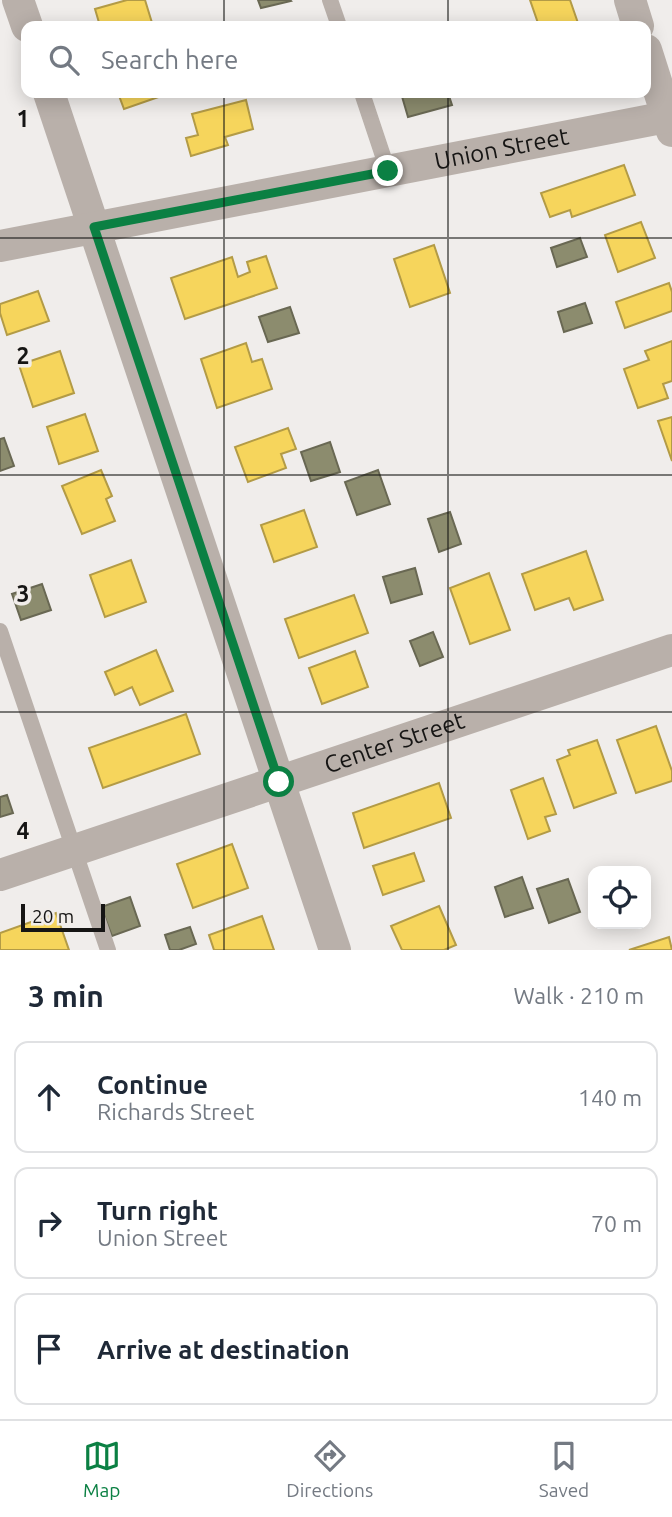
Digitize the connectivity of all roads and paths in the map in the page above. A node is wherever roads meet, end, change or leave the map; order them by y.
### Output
1 (18, 0) edge
2 (330, 0) edge
3 (630, 0) edge
4 (25, 21) edge
5 (337, 21) edge
6 (636, 21) edge
7 (651, 65) edge
8 (51, 98) edge
9 (364, 98) edge
10 (670, 121) edge
11 (388, 171) junction
12 (94, 227) junction
13 (0, 246) edge
14 (0, 631) edge
15 (672, 650) edge
16 (279, 782) junction
17 (73, 850) junction
18 (0, 875) edge
19 (108, 950) edge
20 (335, 950) edge

1 - 4 street
2 - 5 lane
3 - 6 street
7 - 10 street
8 - 12 street
9 - 11 lane
10 - 11 street, Union Street
11 - 12 street, Union Street
12 - 13 street, Union Street
12 - 16 street
14 - 17 lane
15 - 16 street, Center Street
16 - 17 street, Center Street
16 - 20 street
17 - 18 street, Center Street
17 - 19 lane

